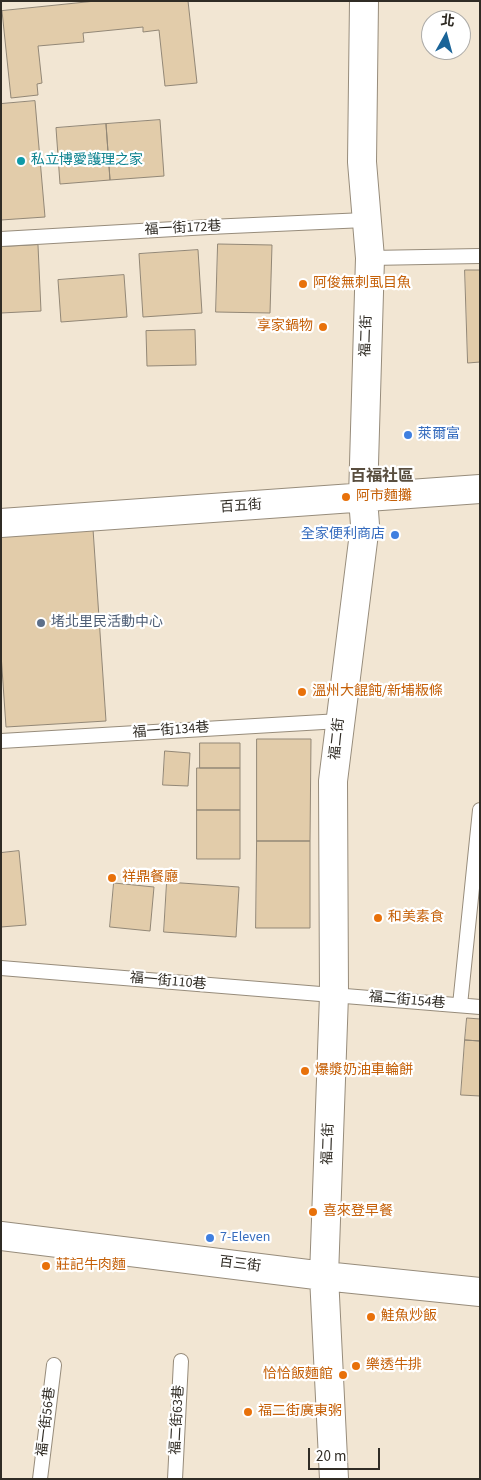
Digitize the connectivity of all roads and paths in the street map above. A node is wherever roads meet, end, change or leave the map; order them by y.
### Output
1 (364, 1) edge
2 (365, 220) junction
3 (1, 239) edge
4 (480, 256) edge
5 (370, 258) junction
6 (480, 489) edge
7 (363, 498) junction
8 (1, 523) edge
9 (340, 720) junction
10 (1, 742) edge
11 (480, 810) edge
12 (1, 968) edge
13 (334, 995) junction
14 (460, 1005) junction
15 (480, 1006) edge
16 (1, 1236) edge
17 (324, 1276) junction
18 (480, 1292) edge
19 (180, 1361) dead end
20 (54, 1365) dead end
21 (40, 1479) edge
22 (174, 1479) edge
23 (334, 1479) edge

1 - 2 street, 福二街
2 - 3 lane, 福一街172巷
2 - 5 street, 福二街
4 - 5 lane
5 - 7 street, 福二街
6 - 7 street, 百五街
7 - 8 street, 百五街
7 - 9 street, 福二街
9 - 10 lane, 福一街134巷
9 - 13 street, 福二街
11 - 14 lane
12 - 13 lane, 福一街110巷
13 - 14 lane, 福二街154巷
13 - 17 street, 福二街
14 - 15 lane, 福二街154巷
16 - 17 street, 百三街
17 - 18 street, 百三街
17 - 23 street, 福二街
19 - 22 lane, 福二街63巷
20 - 21 lane, 福一街56巷

